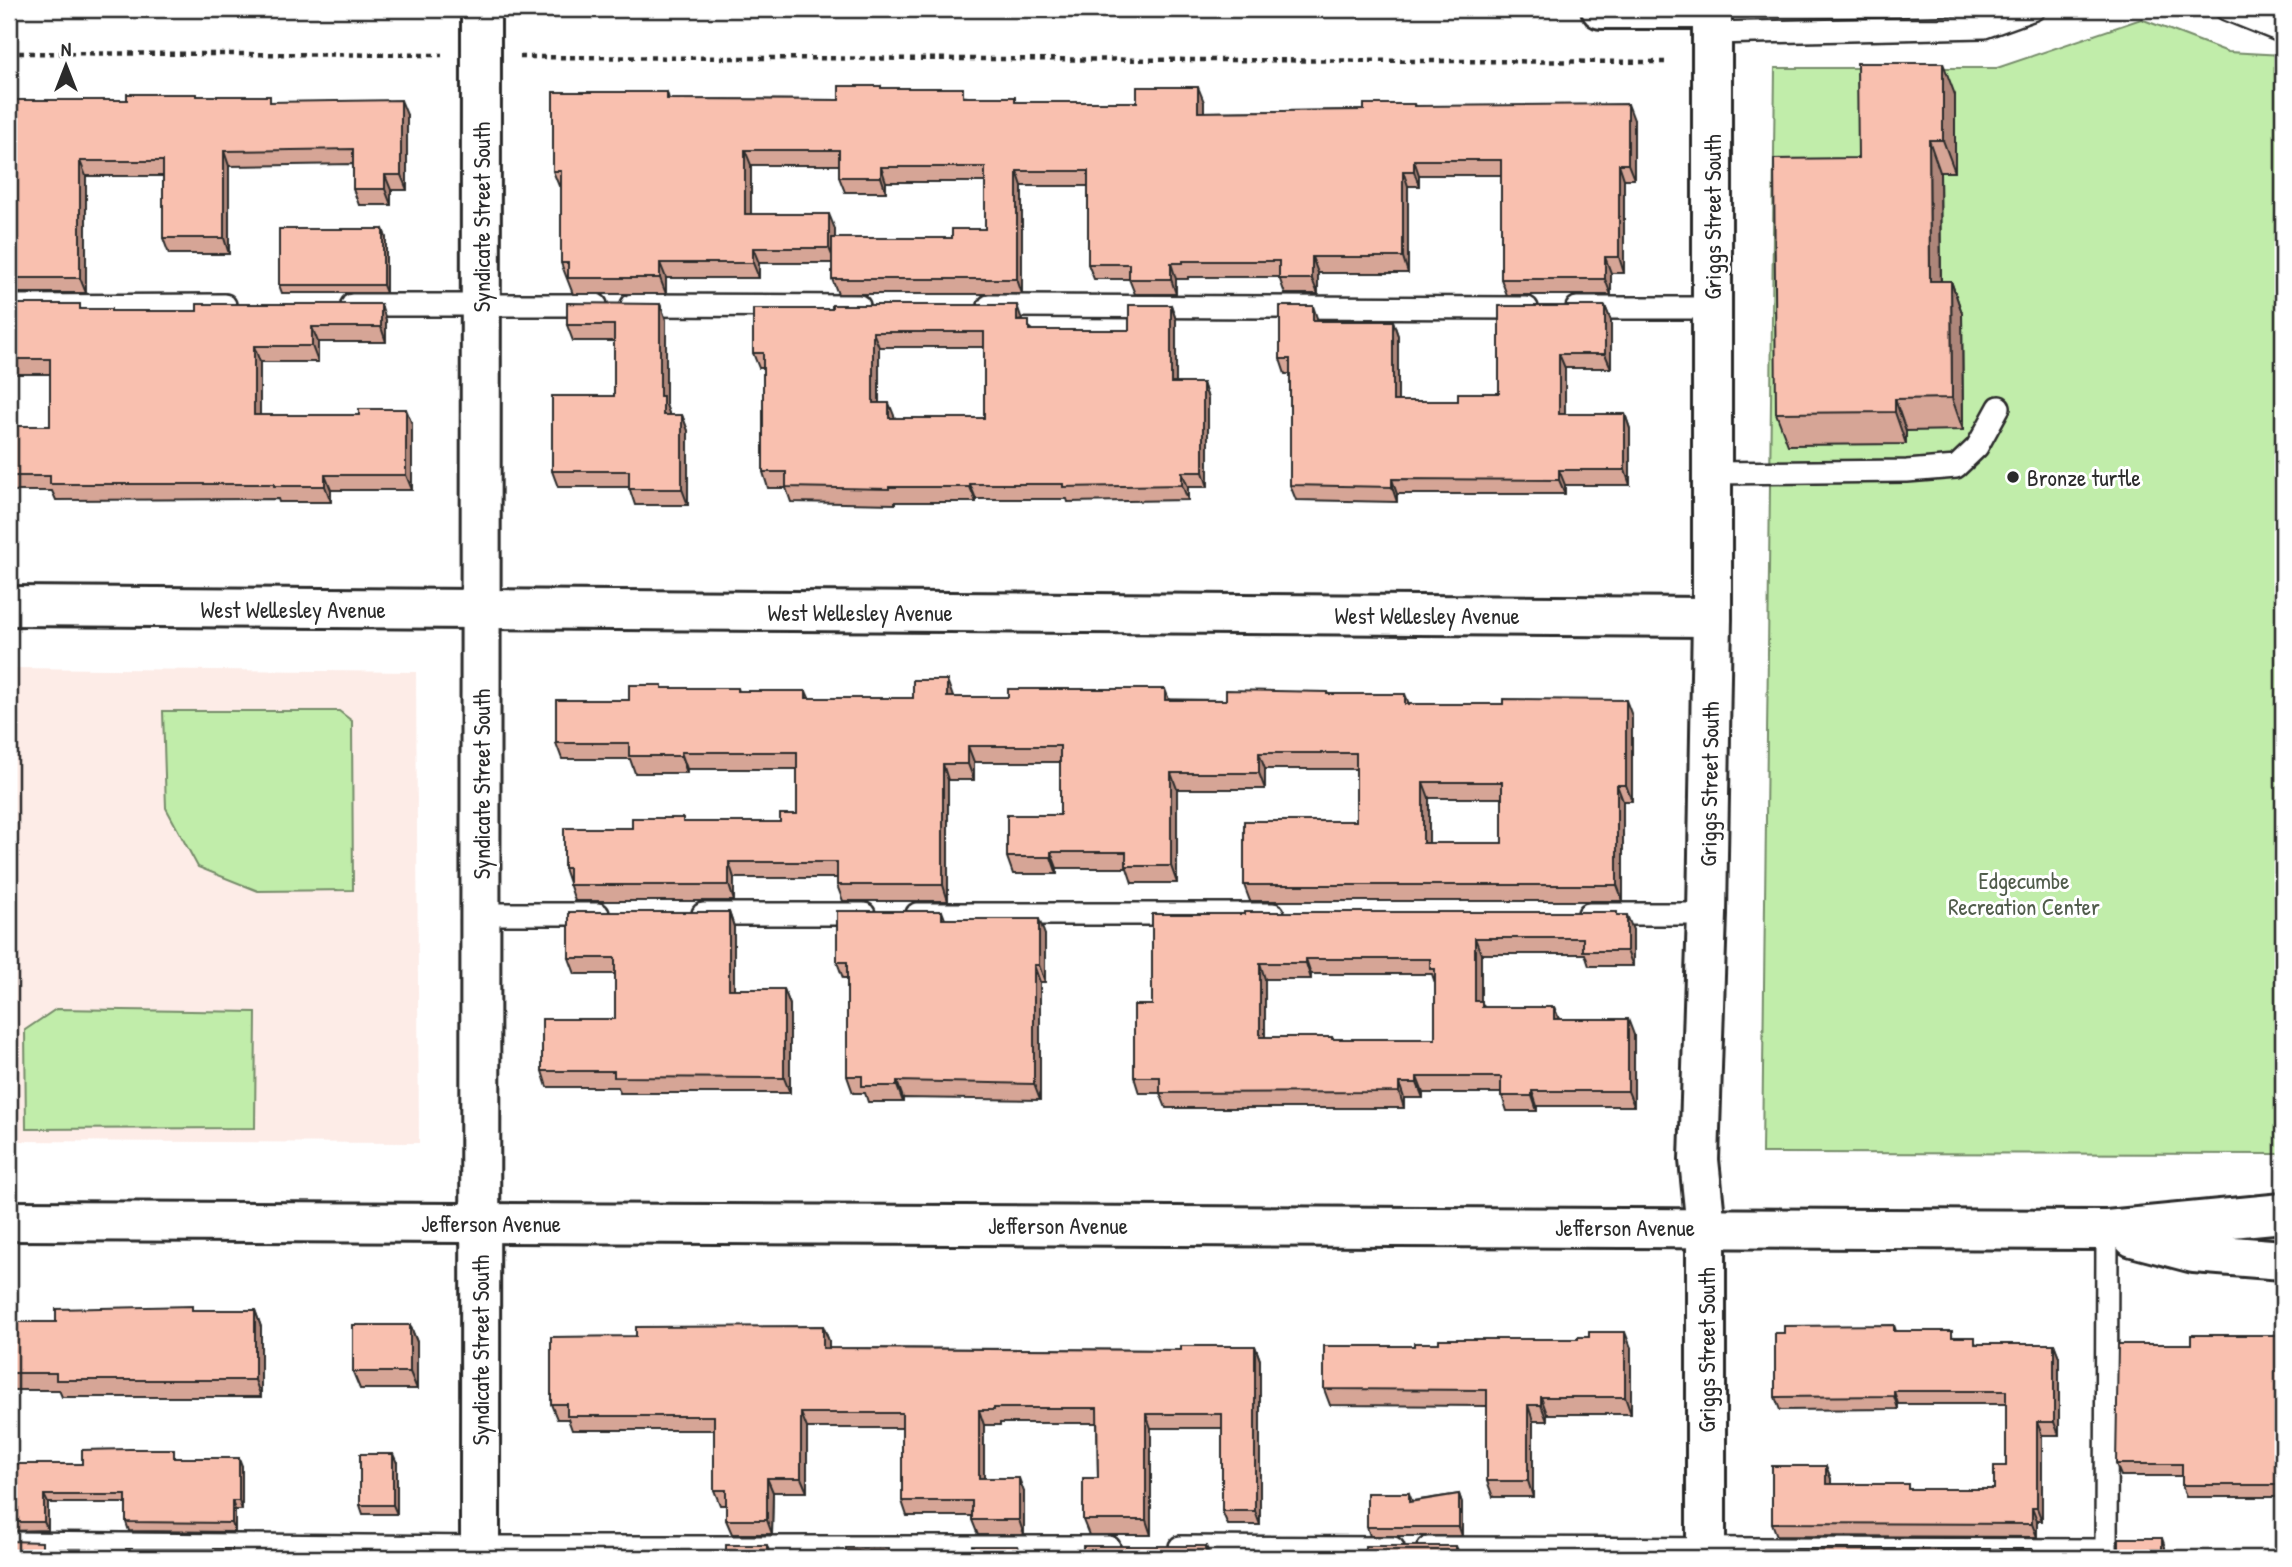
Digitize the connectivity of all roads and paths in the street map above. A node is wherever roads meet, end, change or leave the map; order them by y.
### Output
1 (481, 9) edge
2 (1601, 9) edge
3 (2034, 9) edge
4 (2227, 9) edge
5 (1713, 17) edge
6 (2283, 32) edge
7 (9, 53) edge
8 (446, 55) dead end
9 (519, 57) dead end
10 (1668, 62) dead end
11 (240, 305) edge
12 (335, 305) edge
13 (481, 305) junction
14 (9, 306) edge
15 (878, 306) edge
16 (975, 306) edge
17 (1712, 308) junction
18 (1999, 407) dead end
19 (1712, 473) junction
20 (9, 606) edge
21 (481, 610) junction
22 (1712, 617) junction
23 (481, 914) junction
24 (614, 914) edge
25 (683, 914) edge
26 (1294, 914) edge
27 (1572, 914) edge
28 (1707, 914) junction
29 (2283, 1213) edge
30 (9, 1221) edge
31 (480, 1223) junction
32 (1706, 1228) junction
33 (2107, 1230) junction
34 (2283, 1260) edge
35 (9, 1543) edge
36 (1129, 1547) edge
37 (1157, 1547) edge
38 (480, 1553) edge
39 (1706, 1553) edge
40 (2106, 1554) edge

1 - 13 street, Syndicate Street South
2 - 5 street
3 - 5 lane
4 - 6 lane
5 - 17 street, Griggs Street South
7 - 8 path
9 - 10 path
11 - 14 lane
12 - 13 lane
13 - 15 lane
13 - 21 street, Syndicate Street South
16 - 17 lane
17 - 19 street, Griggs Street South
18 - 19 lane
19 - 22 street, Griggs Street South
20 - 21 street, West Wellesley Avenue
21 - 22 street, West Wellesley Avenue
21 - 23 street, Syndicate Street South
22 - 28 street, Griggs Street South
23 - 24 lane
23 - 31 street, Syndicate Street South
25 - 26 lane
27 - 28 lane
28 - 32 street, Griggs Street South
29 - 33 street, Jefferson Avenue
30 - 31 street, Jefferson Avenue
31 - 32 street, Jefferson Avenue
31 - 38 street, Syndicate Street South
32 - 33 street, Jefferson Avenue
32 - 39 street, Griggs Street South
33 - 34 street, Jefferson Avenue
33 - 40 lane
35 - 38 lane
36 - 38 lane
37 - 39 lane
39 - 40 lane

